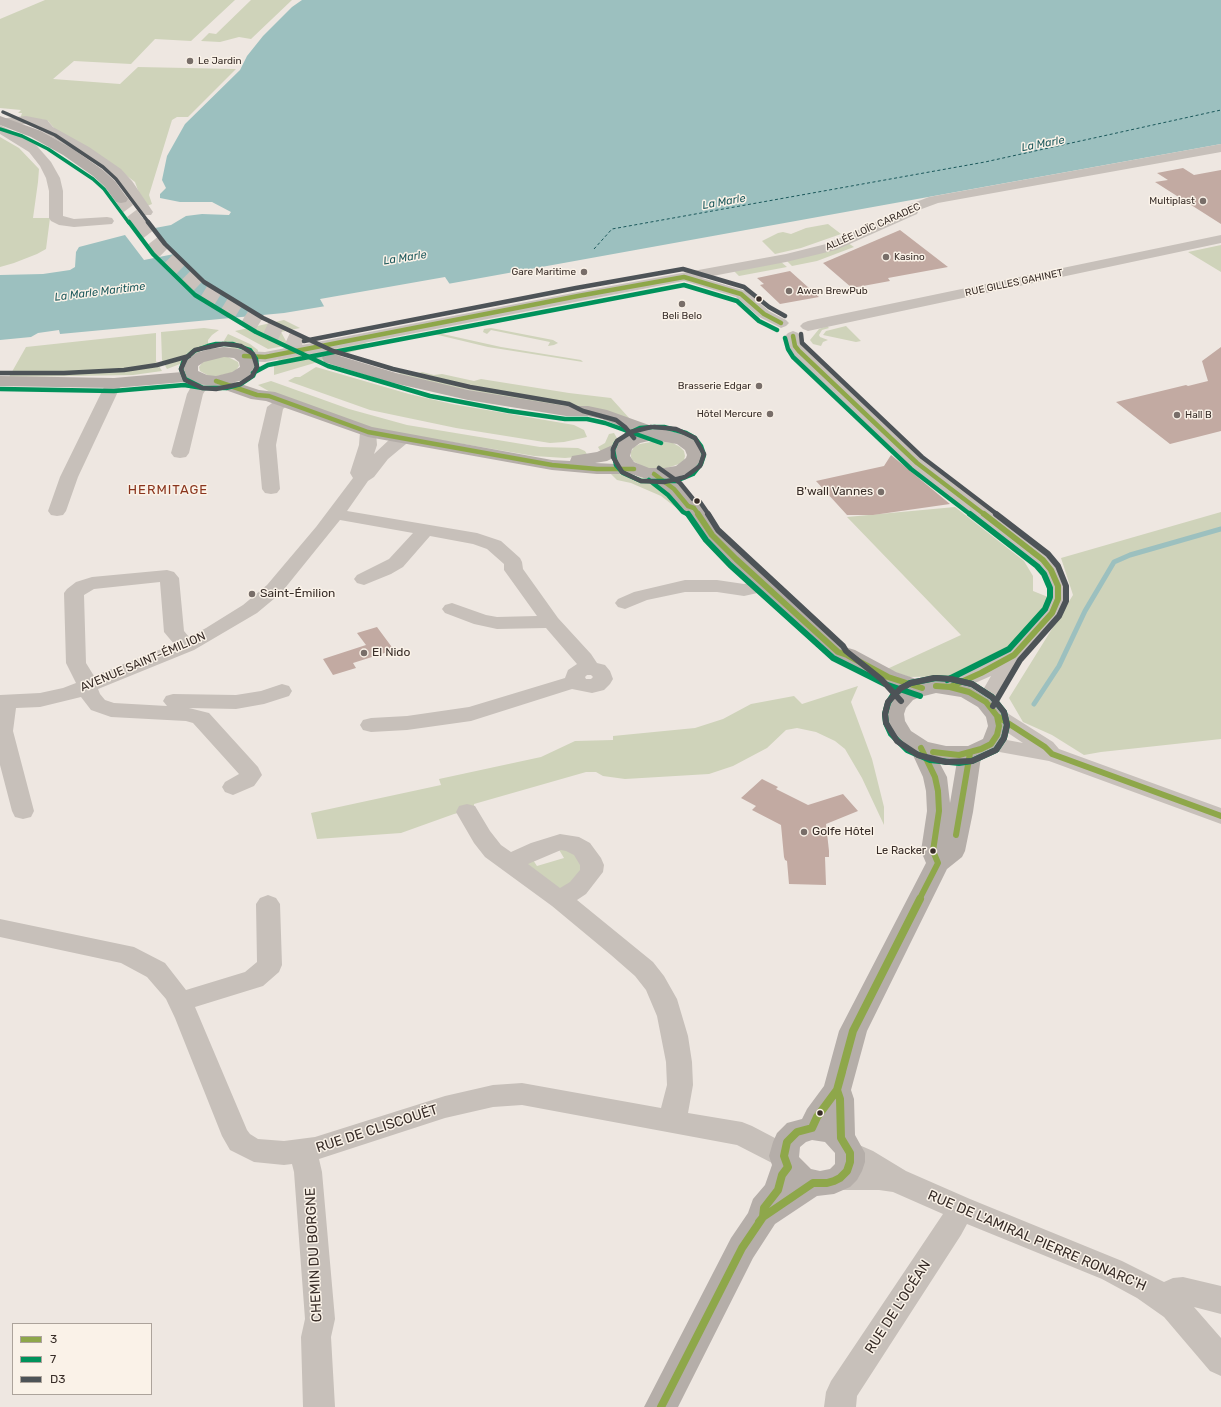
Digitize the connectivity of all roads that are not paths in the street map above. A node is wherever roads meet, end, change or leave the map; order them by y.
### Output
1 (2, 124) edge
2 (1221, 148) edge
3 (121, 199) tunnel mouth
4 (146, 212) tunnel mouth
5 (107, 221) dead end
6 (1221, 239) edge
7 (684, 277) junction
8 (781, 323) junction
9 (808, 326) junction
10 (793, 336) junction
11 (330, 358) tunnel mouth
12 (191, 364) junction
13 (245, 365) junction
14 (64, 381) junction
15 (211, 381) junction
16 (0, 382) edge
17 (114, 383) junction
18 (276, 399) junction
19 (566, 411) junction
20 (368, 432) junction
21 (663, 435) junction
22 (402, 439) junction
23 (625, 445) junction
24 (180, 453) dead end
25 (528, 460) junction
26 (689, 467) junction
27 (634, 469) junction
28 (654, 474) junction
29 (362, 477) junction
30 (271, 489) dead end
31 (694, 508) junction
32 (57, 511) dead end
33 (335, 514) junction
34 (425, 530) junction
35 (364, 579) dead end
36 (764, 586) junction
37 (625, 603) dead end
38 (452, 609) dead end
39 (551, 622) junction
40 (187, 646) junction
41 (838, 652) junction
42 (1014, 655) junction
43 (950, 687) junction
44 (922, 688) junction
45 (282, 691) dead end
46 (89, 692) junction
47 (3, 701) edge
48 (895, 706) junction
49 (991, 709) junction
50 (371, 725) dead end
51 (922, 748) junction
52 (980, 748) junction
53 (1052, 754) junction
54 (233, 787) dead end
55 (23, 811) dead end
56 (466, 812) dead end
57 (1221, 816) edge
58 (938, 863) junction
59 (510, 864) junction
60 (560, 900) junction
61 (268, 904) dead end
62 (0, 928) edge
63 (180, 1002) junction
64 (837, 1090) junction
65 (672, 1122) junction
66 (794, 1147) junction
67 (303, 1151) junction
68 (836, 1163) junction
69 (960, 1208) junction
70 (763, 1217) junction
71 (1164, 1298) junction
72 (1221, 1300) edge
73 (1221, 1361) edge
74 (319, 1407) edge
75 (661, 1407) edge
76 (840, 1407) edge

1 - 3 main road
1 - 4 street
1 - 5 street
2 - 7 street, ALLÉE LOÏC CARADEC
6 - 9 street, RUE GILLES GAHINET
7 - 8 street
7 - 13 street, ALLÉE LOÏC CARADEC
8 - 9 street
8 - 10 street
9 - 10 street
10 - 42 street
11 - 19 main road
12 - 13 main road
12 - 14 main road
12 - 15 main road
13 - 15 main road
13 - 18 main road
14 - 16 main road
14 - 17 main road
15 - 17 main road
15 - 18 main road
15 - 24 street
17 - 32 street
18 - 20 main road
18 - 30 street
19 - 21 main road
19 - 23 main road
20 - 22 main road
20 - 29 street
21 - 23 main road
21 - 26 main road
22 - 25 main road
22 - 29 street, AVENUE SAINT-ÉMILION
23 - 25 main road
23 - 27 main road
25 - 27 main road
26 - 28 main road
26 - 31 main road
27 - 28 main road
28 - 31 main road
29 - 33 street, AVENUE SAINT-ÉMILION
31 - 36 main road
33 - 34 street
33 - 40 street, AVENUE SAINT-ÉMILION
34 - 35 street
34 - 39 street
36 - 37 street
36 - 41 main road
38 - 39 street
39 - 50 street
40 - 46 street, AVENUE SAINT-ÉMILION
40 - 46 street
41 - 44 main road
41 - 48 main road
42 - 43 street
42 - 49 street
43 - 44 main road
43 - 49 main road
44 - 48 main road
45 - 46 street
46 - 47 street, AVENUE SAINT-ÉMILION
46 - 54 street
47 - 55 street
48 - 51 main road
49 - 52 main road
49 - 53 street
51 - 52 main road
51 - 58 main road
52 - 53 street
52 - 58 main road
53 - 57 street
56 - 59 street
58 - 64 main road
59 - 60 street
59 - 60 street
60 - 65 street
61 - 63 street
62 - 63 street, RUE DE CLISCOUËT
63 - 67 street, RUE DE CLISCOUËT
64 - 66 main road
64 - 68 main road
65 - 66 street, RUE DE CLISCOUËT
65 - 67 street, RUE DE CLISCOUËT
66 - 68 main road
66 - 68 main road
66 - 70 main road
67 - 74 street, CHEMIN DU BORGNE
68 - 69 street, RUE DE L'AMIRAL PIERRE RONARC'H
68 - 70 main road
69 - 71 street, RUE DE L'AMIRAL PIERRE RONARC'H
69 - 76 street, RUE DE L'OCÉAN
70 - 75 main road
71 - 72 street
71 - 73 street, RUE DE L'AMIRAL PIERRE RONARC'H

